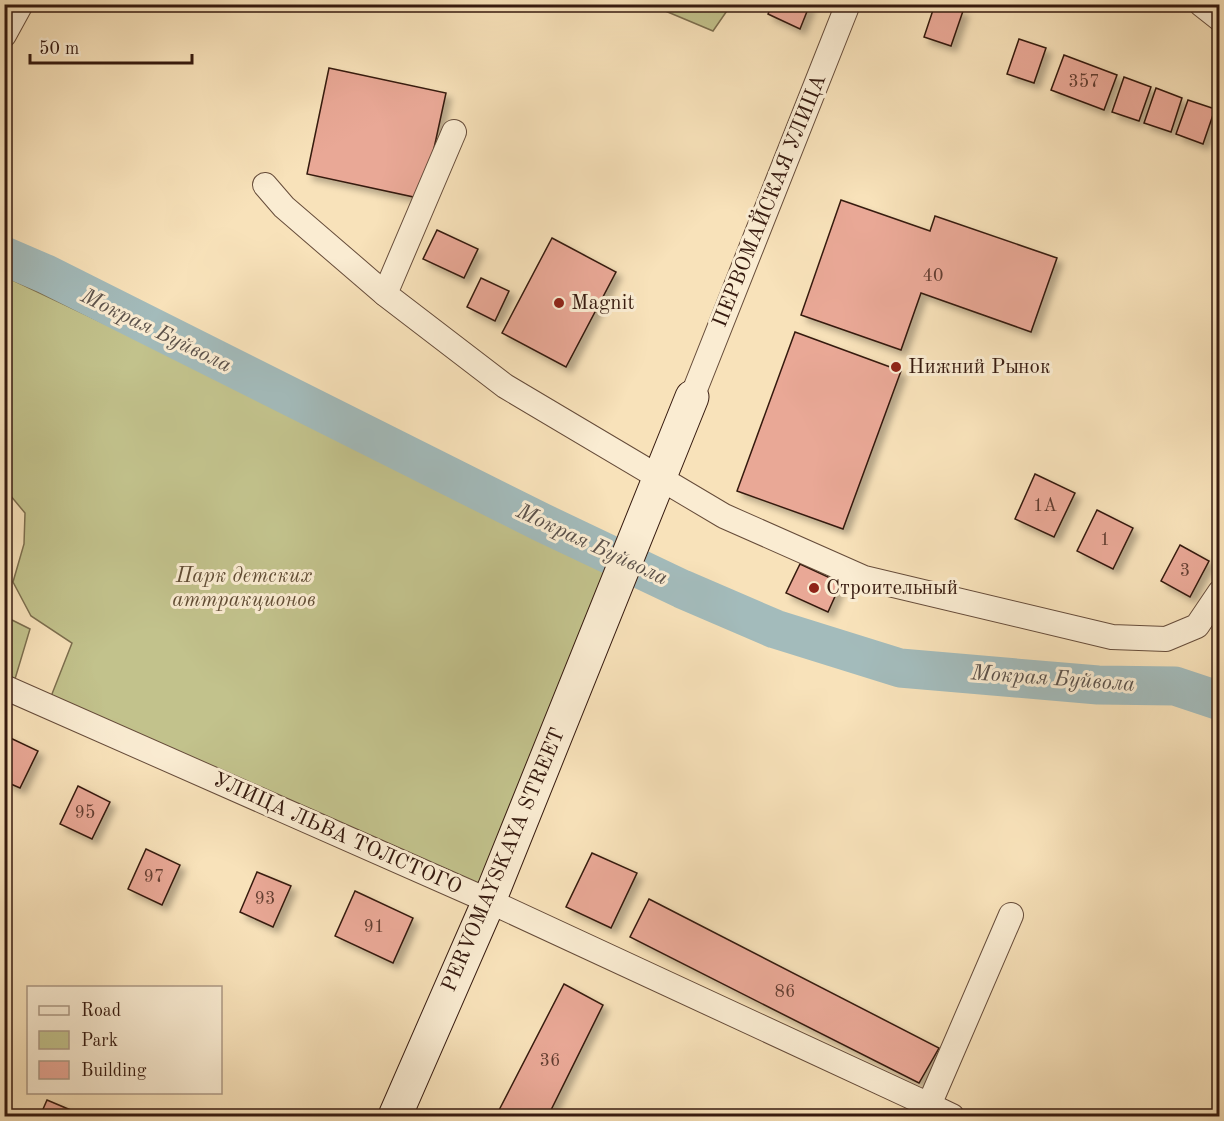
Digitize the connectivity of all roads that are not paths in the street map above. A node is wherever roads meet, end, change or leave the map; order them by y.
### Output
1 (21, 4) edge
2 (848, 4) edge
3 (1201, 4) edge
4 (1220, 19) edge
5 (4, 35) edge
6 (454, 132) dead end
7 (266, 185) dead end
8 (385, 294) junction
9 (692, 397) joint
10 (660, 477) junction
11 (1220, 592) edge
12 (4, 687) edge
13 (489, 901) junction
14 (1011, 915) dead end
15 (929, 1106) junction
16 (394, 1116) edge
17 (952, 1116) edge

1 - 5 street
2 - 9 street, ПЕРВОМАЙСКАЯ УЛИЦА
3 - 4 street
6 - 8 street
7 - 8 street
8 - 10 street
9 - 10 main road, PERVOMAYSKAYA STREET
10 - 11 street
10 - 13 main road, PERVOMAYSKAYA STREET
12 - 13 street, УЛИЦА ЛЬВА ТОЛСТОГО
13 - 15 street, УЛИЦА ЛЬВА ТОЛСТОГО
13 - 16 main road, PERVOMAYSKAYA STREET
14 - 15 street
15 - 17 street, УЛИЦА ЛЬВА ТОЛСТОГО

